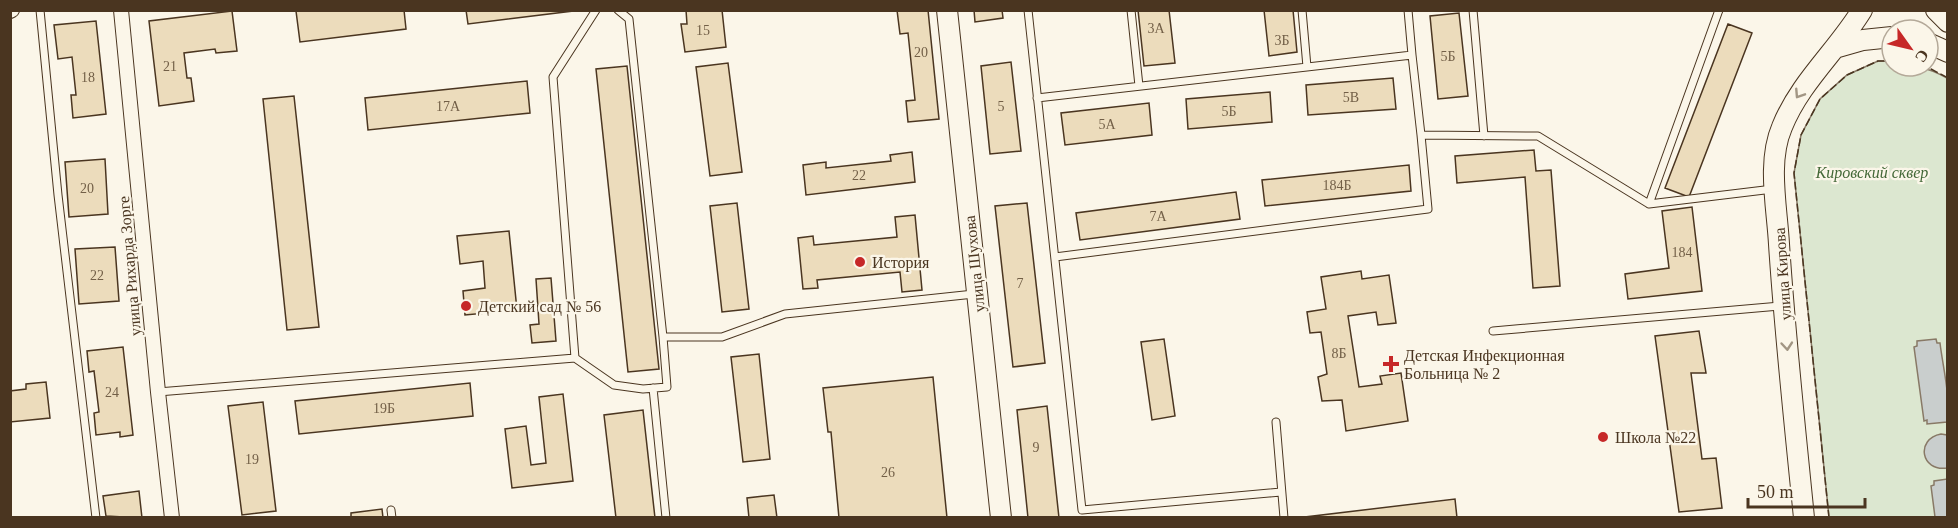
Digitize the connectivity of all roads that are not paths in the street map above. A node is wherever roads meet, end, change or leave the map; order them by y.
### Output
1 (40, 10) edge
2 (121, 10) edge
3 (596, 10) edge
4 (618, 10) edge
5 (946, 10) edge
6 (1028, 10) edge
7 (1131, 10) edge
8 (1302, 10) edge
9 (1408, 10) edge
10 (1473, 10) edge
11 (1719, 10) edge
12 (1862, 10) edge
13 (1936, 10) edge
14 (1947, 22) edge
15 (1880, 38) edge
16 (1835, 48) junction
17 (1412, 55) junction
18 (1307, 67) junction
19 (1140, 86) junction
20 (1037, 98) junction
21 (1421, 135) junction
22 (1484, 136) junction
23 (1776, 189) junction
24 (1649, 204) junction
25 (1055, 257) junction
26 (977, 293) junction
27 (1784, 306) junction
28 (1493, 332) dead end
29 (663, 337) junction
30 (575, 358) junction
31 (653, 388) junction
32 (158, 392) junction
33 (1276, 422) dead end
34 (1281, 492) junction
35 (96, 518) edge
36 (172, 518) edge
37 (666, 518) edge
38 (1001, 518) edge
39 (1284, 518) edge
40 (1804, 518) edge

1 - 35 lane
2 - 32 street, улица Рихарда Зорге
3 - 30 lane
4 - 29 lane
5 - 26 main road, улица Шухова
6 - 20 lane
7 - 19 lane
8 - 18 lane
9 - 17 lane
10 - 22 lane
11 - 24 lane
12 - 16 main road, улица Кирова
13 - 14 main road
15 - 16 main road
16 -> 23 main road, улица Кирова
17 - 18 lane
17 - 21 lane
18 - 19 lane
19 - 20 lane
20 - 25 lane
21 - 22 lane
21 - 25 lane
22 - 24 lane
23 - 24 lane
23 - 27 main road, улица Кирова
25 - 34 lane
26 - 29 lane
26 - 38 main road, улица Шухова
27 - 28 lane
27 -> 40 main road, улица Кирова
29 - 31 lane
30 - 31 lane
30 - 32 lane
31 - 37 lane
32 - 36 street, улица Рихарда Зорге
33 - 34 lane
34 - 39 lane

